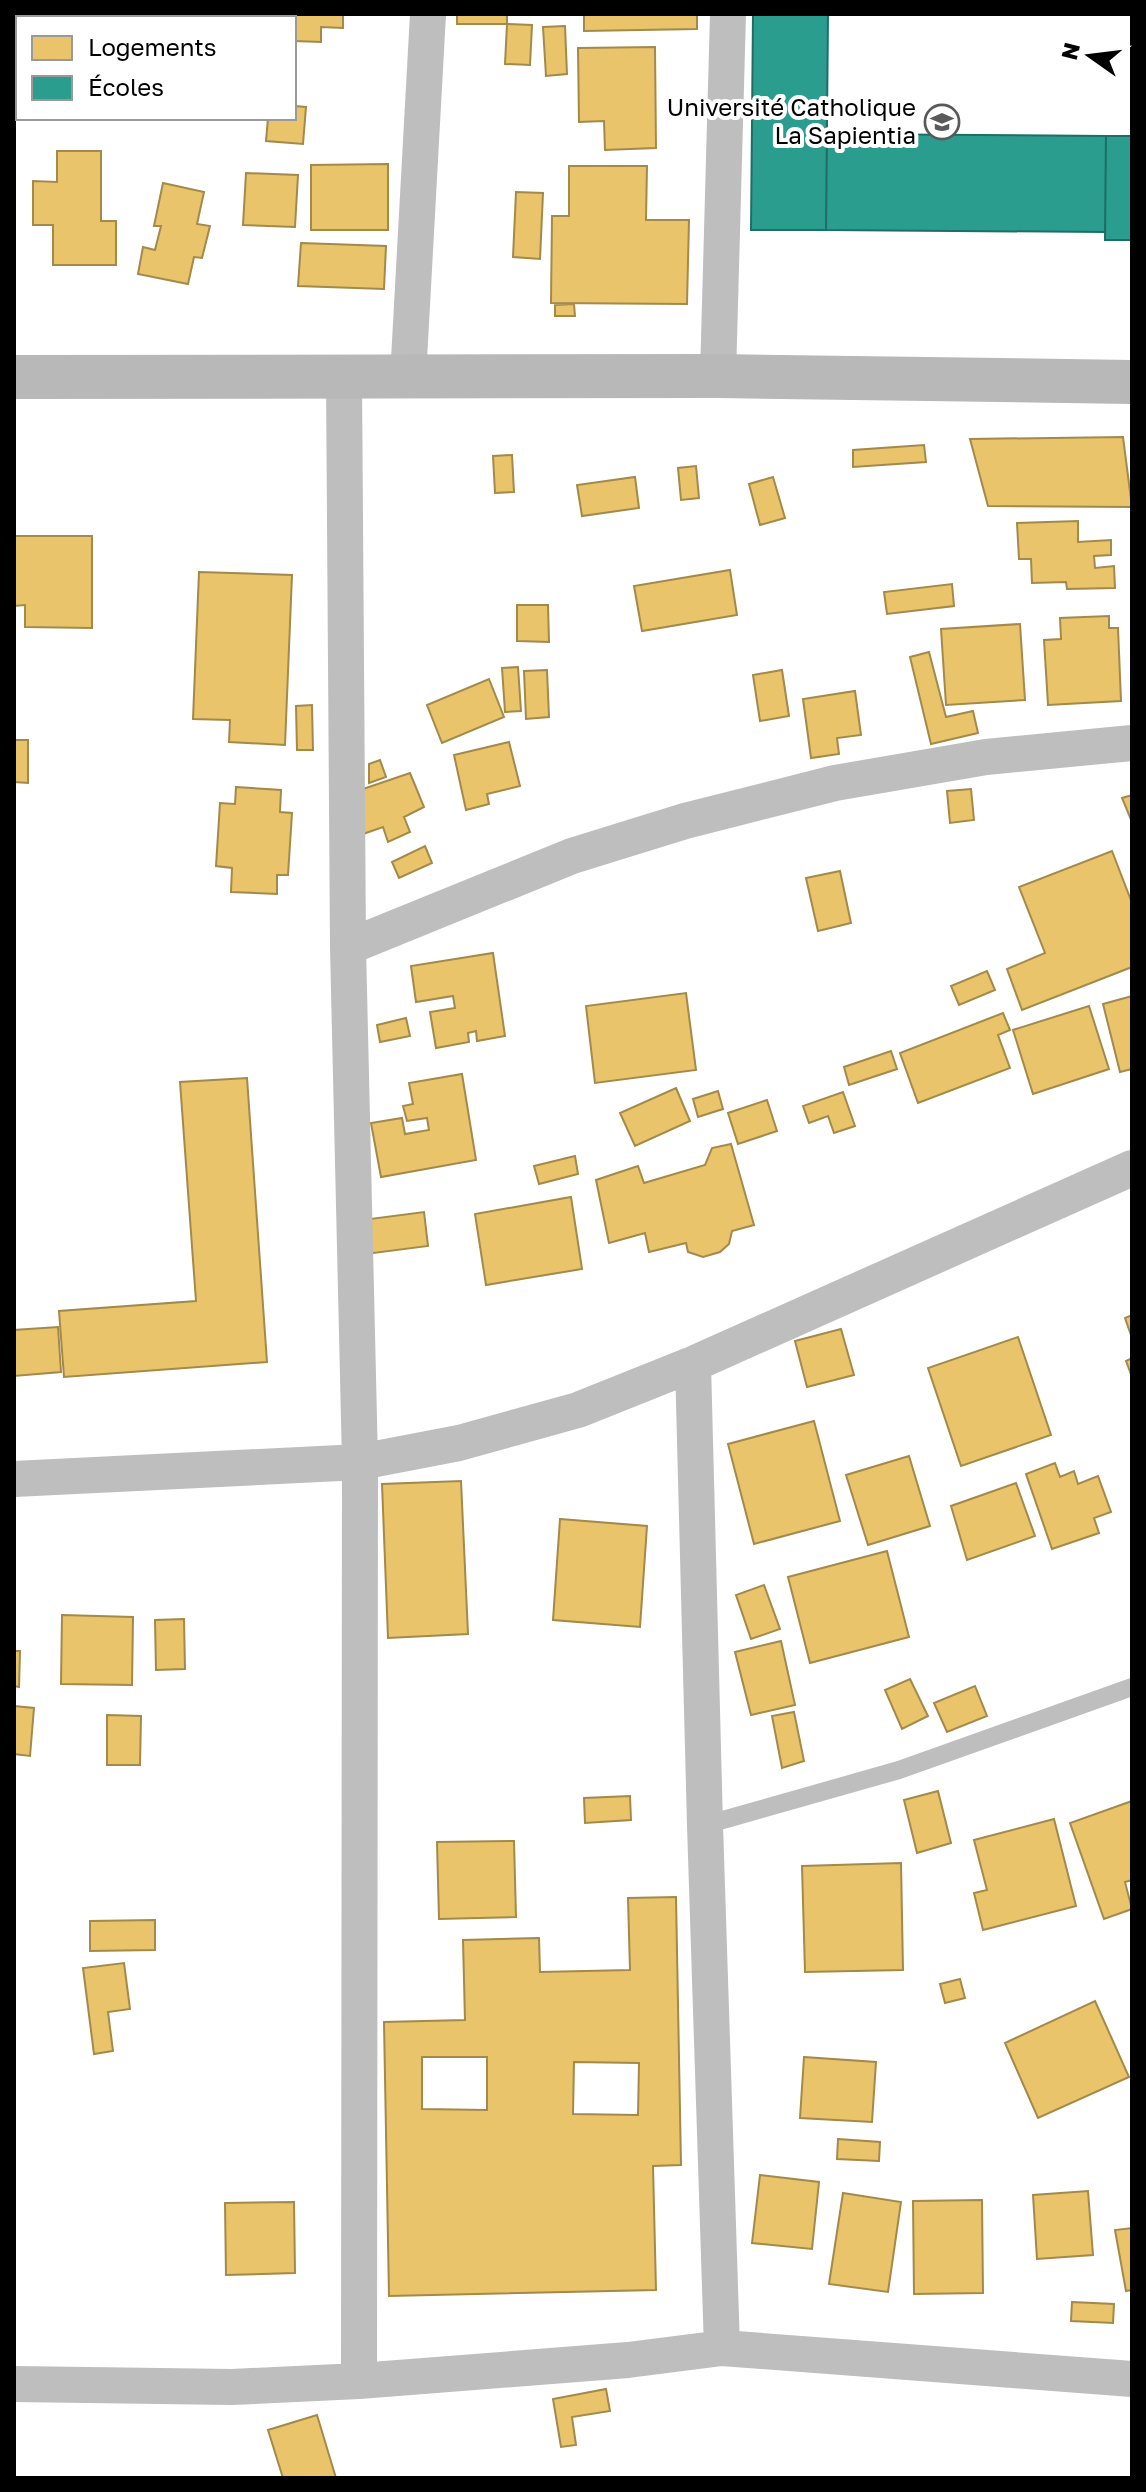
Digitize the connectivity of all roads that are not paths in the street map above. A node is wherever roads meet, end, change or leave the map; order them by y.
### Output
1 (428, 14) edge
2 (728, 14) edge
3 (718, 376) junction
4 (14, 377) edge
5 (344, 378) junction
6 (408, 378) junction
7 (1132, 382) edge
8 (1132, 743) edge
9 (348, 947) junction
10 (1132, 1168) edge
11 (693, 1364) junction
12 (360, 1462) junction
13 (14, 1479) edge
14 (1132, 1687) edge
15 (705, 1825) junction
16 (722, 2348) junction
17 (1132, 2379) edge
18 (359, 2381) junction
19 (14, 2384) edge

1 - 6 street
2 - 3 street
3 - 6 street
3 - 7 street
4 - 5 street
5 - 6 street
5 - 9 street
8 - 9 street
9 - 12 street
10 - 11 street
11 - 12 street
11 - 15 street
12 - 13 street
12 - 18 street
14 - 15 lane
15 - 16 street
16 - 17 street
16 - 18 street
18 - 19 street

